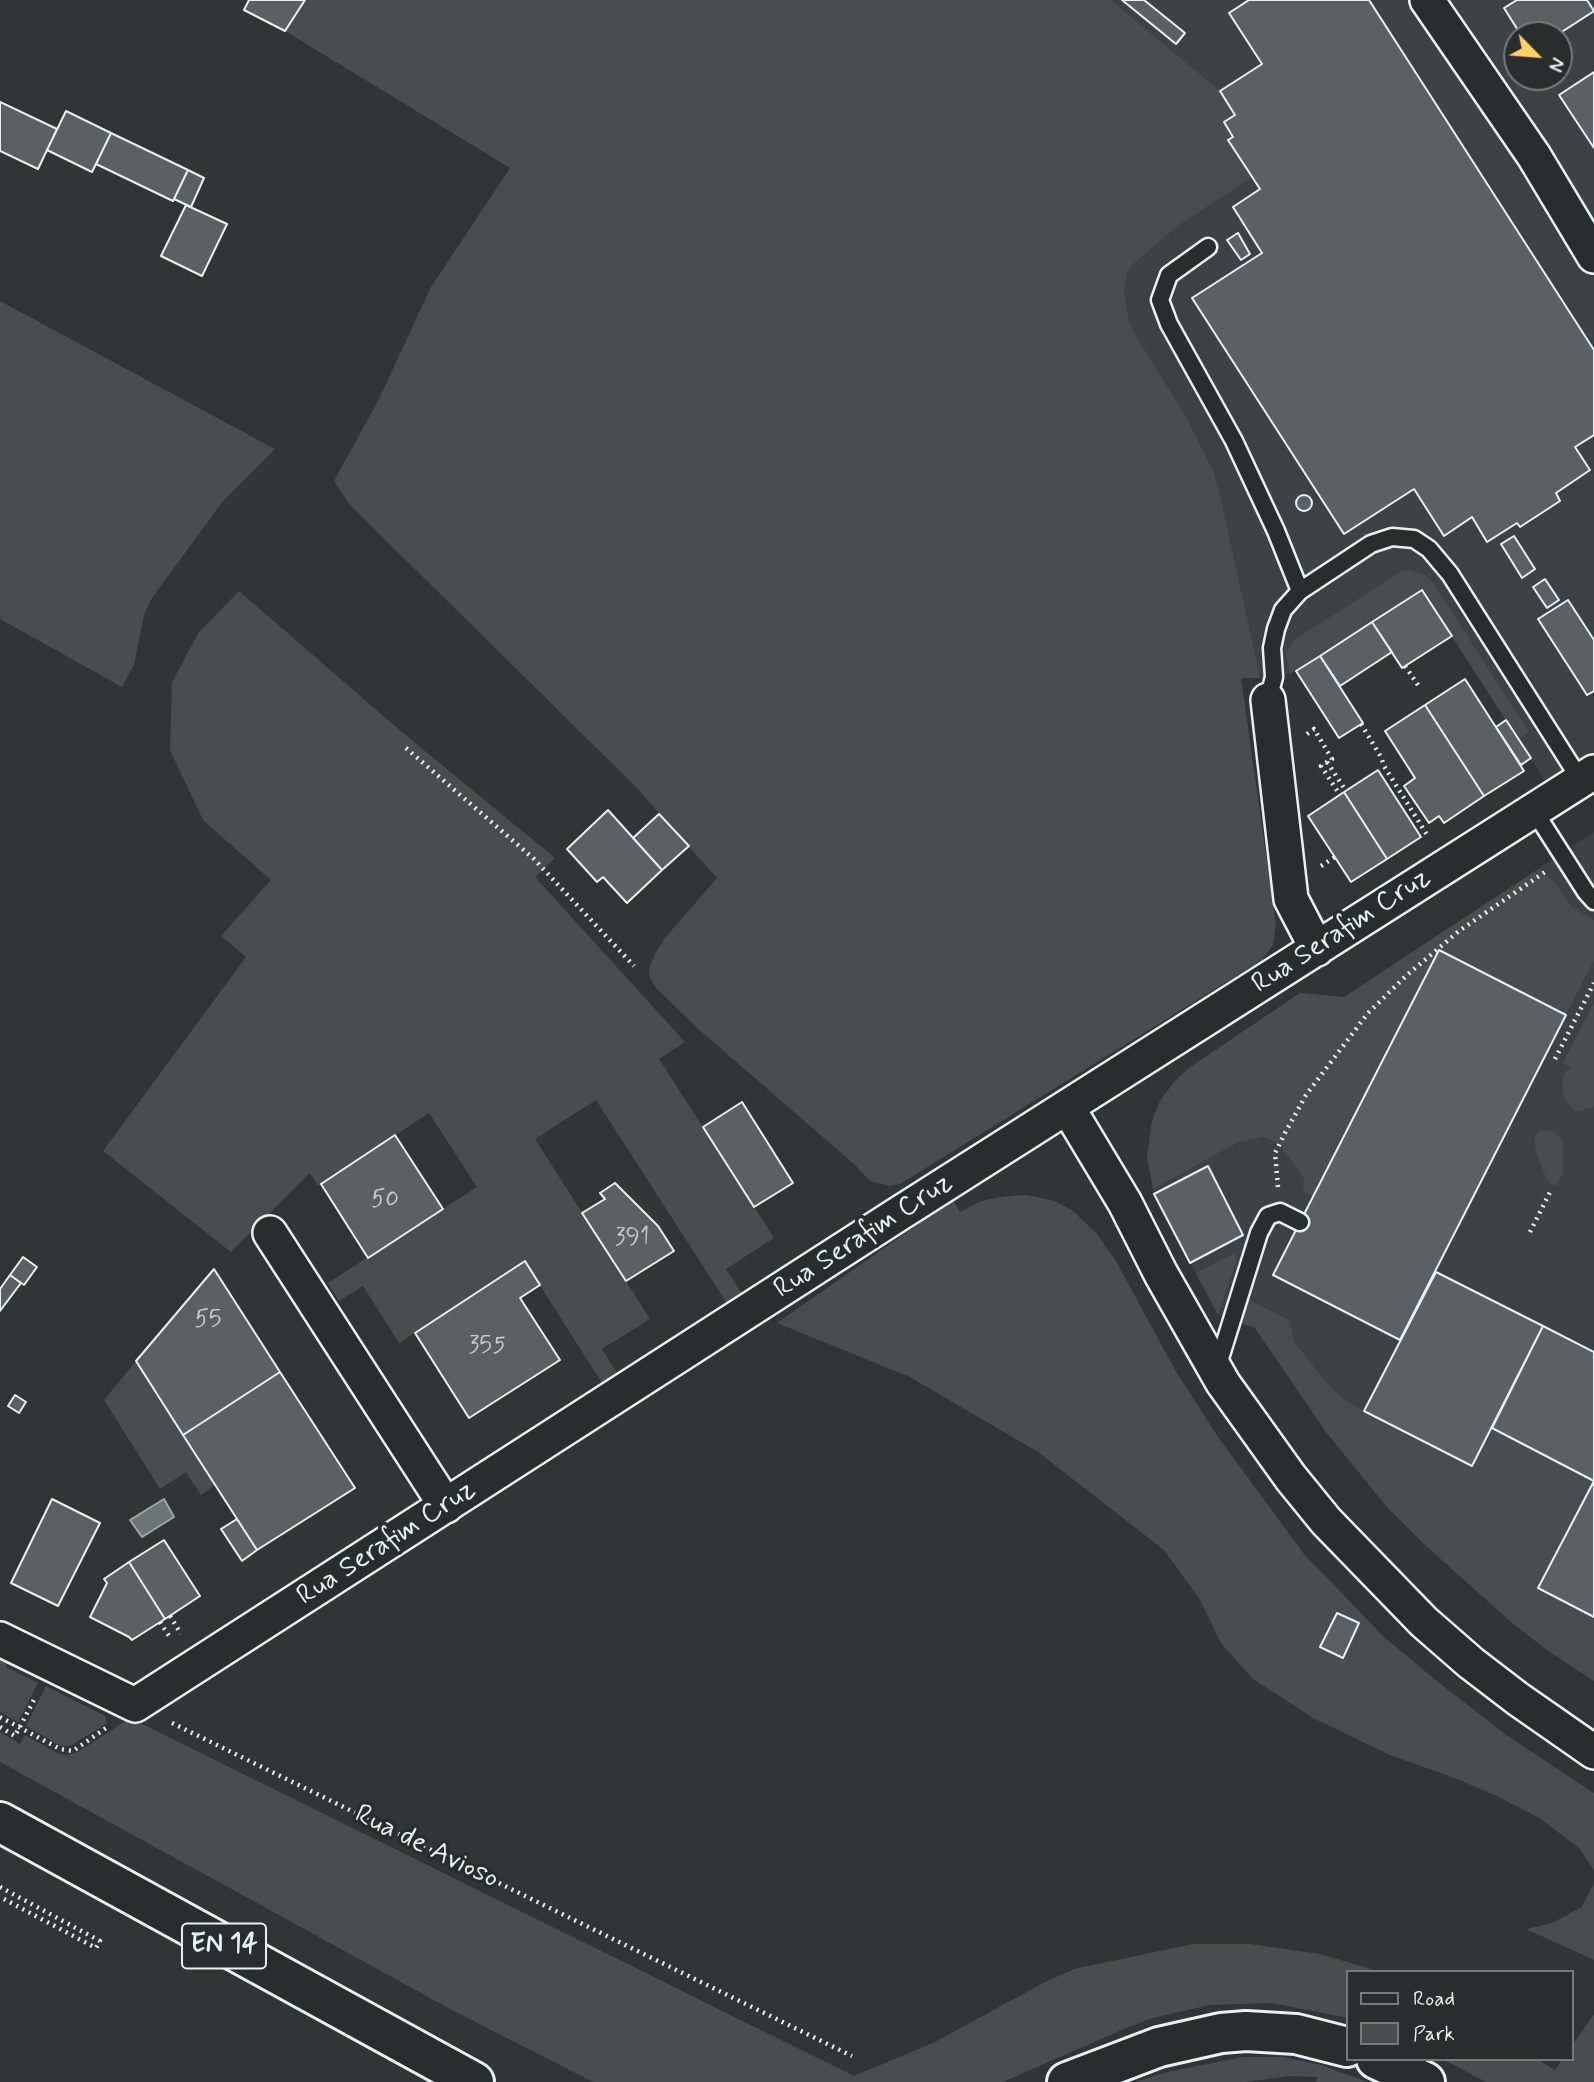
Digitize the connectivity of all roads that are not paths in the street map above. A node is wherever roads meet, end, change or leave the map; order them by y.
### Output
1 (1427, 0) edge
2 (1208, 247) dead end
3 (1594, 256) edge
4 (1300, 591) junction
5 (1268, 700) joint
6 (1587, 777) edge
7 (1533, 809) junction
8 (1594, 901) edge
9 (1317, 948) junction
10 (1068, 1108) junction
11 (1300, 1222) dead end
12 (270, 1233) dead end
13 (1216, 1371) junction
14 (446, 1506) junction
15 (0, 1639) edge
16 (1594, 1752) edge
17 (0, 1822) edge
18 (1346, 2047) edge
19 (1380, 2061) edge
20 (461, 2075) edge
21 (490, 2082) edge
22 (1067, 2082) edge
23 (1425, 2082) edge

1 - 3 street
2 - 4 lane
4 - 5 lane
4 - 6 lane
5 - 9 street
6 - 7 street, Rua Serafim Cruz
7 - 8 lane
7 - 9 street, Rua Serafim Cruz
9 - 10 street, Rua Serafim Cruz
10 - 13 street
10 - 14 street, Rua Serafim Cruz
11 - 13 lane
12 - 14 street
13 - 16 street
14 - 15 street, Rua Serafim Cruz
17 - 20 main road, EN 14
18 - 22 main road
19 - 23 main road
20 - 21 main road

